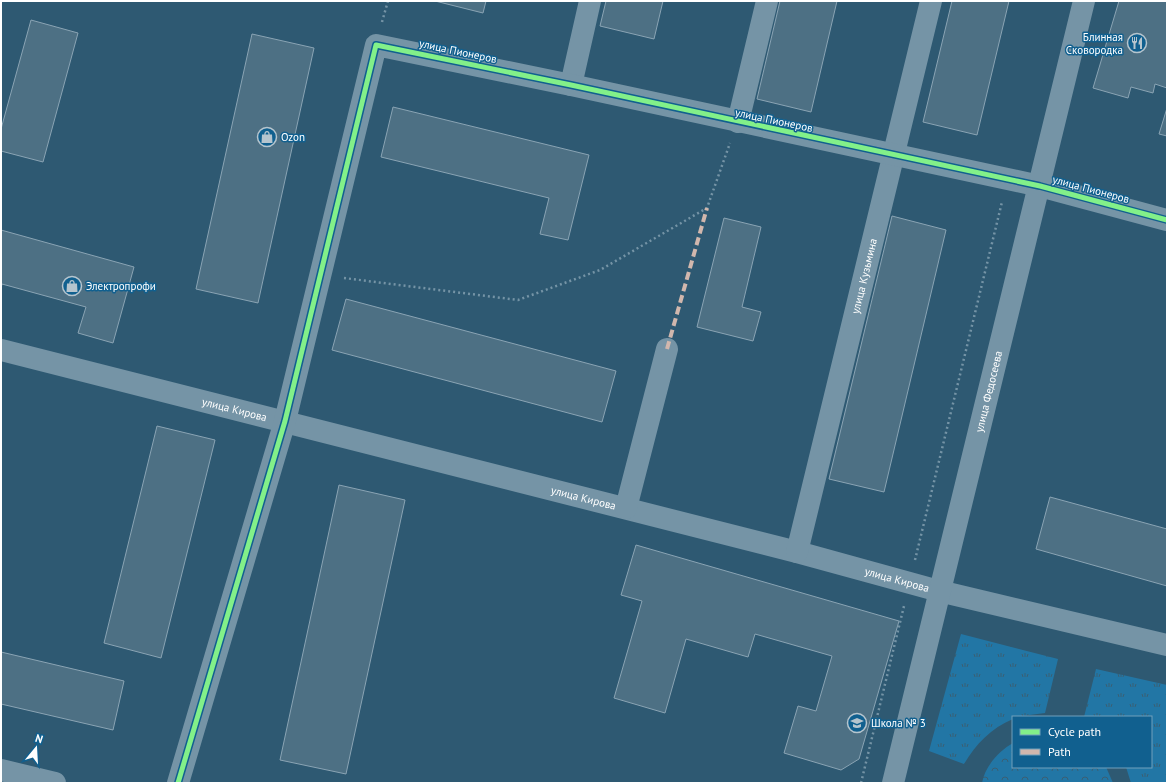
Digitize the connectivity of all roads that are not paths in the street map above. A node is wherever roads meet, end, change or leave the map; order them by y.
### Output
1 (590, 1) edge
2 (767, 1) edge
3 (931, 1) edge
4 (1084, 1) edge
5 (571, 85) junction
6 (738, 122) junction
7 (894, 156) junction
8 (1040, 186) junction
9 (1167, 220) edge
10 (667, 349) dead end
11 (1, 350) edge
12 (285, 421) junction
13 (626, 508) junction
14 (797, 552) junction
15 (939, 591) junction
16 (1167, 645) edge
17 (1, 770) edge
18 (55, 783) edge
19 (178, 783) edge
20 (893, 783) edge

1 - 5 street
2 - 6 street
3 - 7 street, улица Кузьмина
4 - 8 street, улица Федосеева
5 - 6 street, улица Пионеров
5 - 12 street, улица Пионеров
6 - 7 street, улица Пионеров
7 - 8 street, улица Пионеров
7 - 14 street, улица Кузьмина
8 - 9 street, улица Пионеров
8 - 15 street, улица Федосеева
10 - 13 street
11 - 12 street, улица Кирова
12 - 13 street, улица Кирова
12 - 19 street
13 - 14 street, улица Кирова
14 - 15 street, улица Кирова
15 - 16 street, улица Кирова
15 - 20 street, улица Федосеева
17 - 18 street

